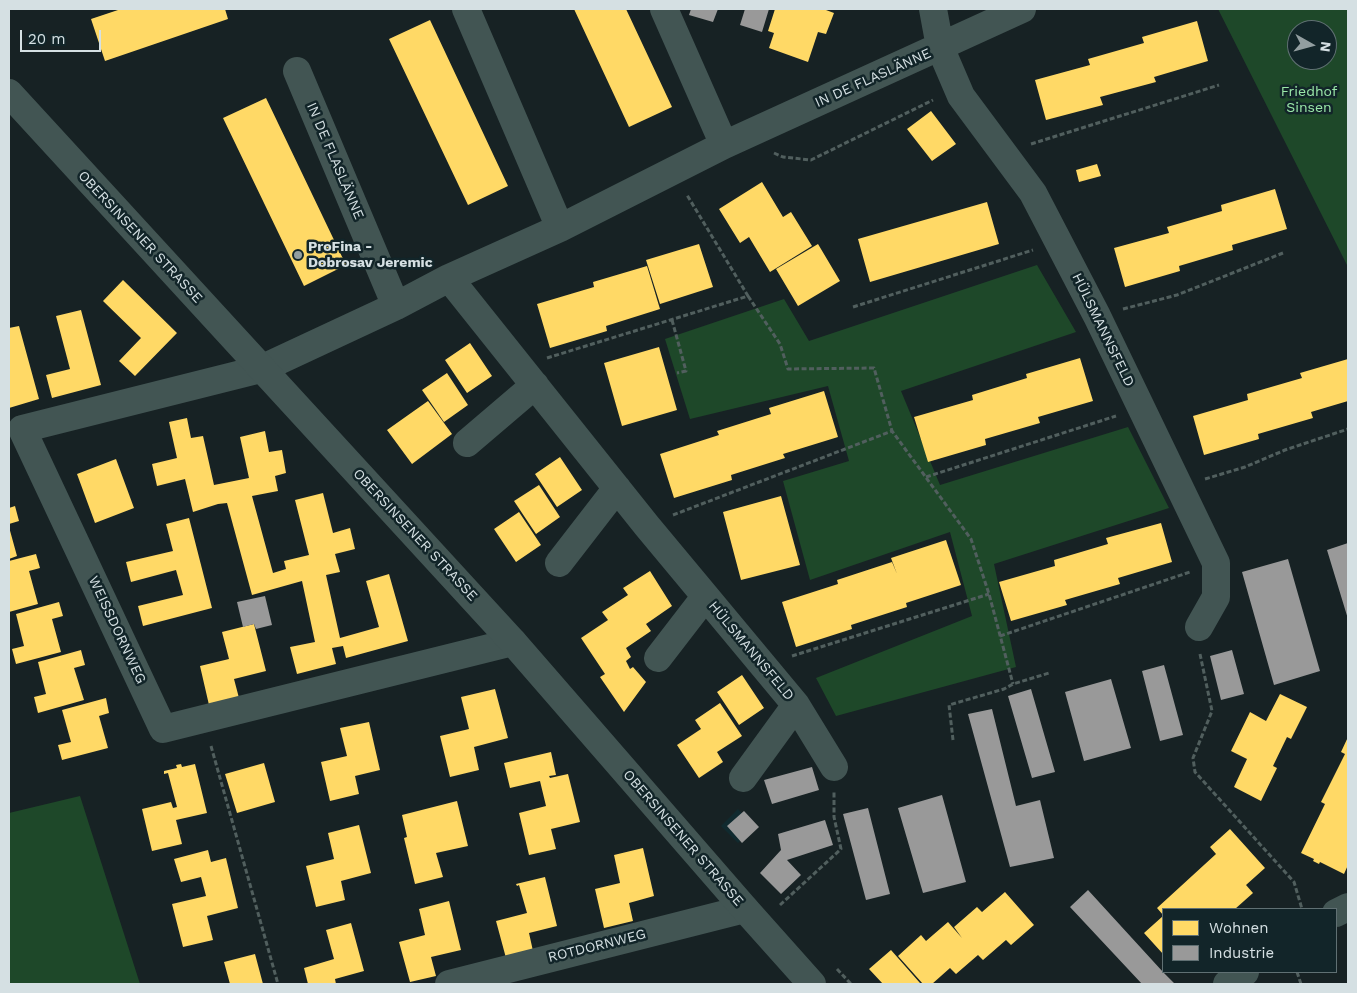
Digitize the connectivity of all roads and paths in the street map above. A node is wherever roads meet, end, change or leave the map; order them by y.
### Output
1 (466, 9) edge
2 (664, 9) edge
3 (933, 9) edge
4 (1022, 9) edge
5 (940, 48) junction
6 (298, 72) dead end
7 (1220, 85) dead end
8 (958, 88) junction
9 (9, 93) edge
10 (724, 145) junction
11 (767, 150) dead end
12 (1004, 153) junction
13 (673, 172) junction
14 (560, 228) junction
15 (1060, 245) junction
16 (1283, 253) dead end
17 (449, 278) junction
18 (748, 296) junction
19 (396, 306) junction
20 (853, 307) dead end
21 (1097, 316) junction
22 (672, 320) junction
23 (261, 369) junction
24 (677, 373) dead end
25 (528, 376) junction
26 (1141, 408) junction
27 (1348, 429) edge
28 (892, 431) junction
29 (467, 443) dead end
30 (926, 477) junction
31 (1179, 486) junction
32 (616, 488) junction
33 (647, 526) junction
34 (559, 562) dead end
35 (1216, 562) junction
36 (989, 594) junction
37 (705, 597) junction
38 (1199, 627) joint
39 (1000, 636) junction
40 (513, 642) junction
41 (658, 658) dead end
42 (762, 664) junction
43 (1049, 673) dead end
44 (1013, 684) junction
45 (796, 705) junction
46 (204, 718) junction
47 (953, 740) dead end
48 (834, 767) joint
49 (743, 778) dead end
50 (780, 905) dead end
51 (1302, 908) edge
52 (745, 909) junction
53 (1244, 973) edge
54 (278, 984) edge
55 (449, 984) edge
56 (812, 984) edge
57 (1227, 984) edge

1 - 14 street
2 - 10 street
3 - 5 street, HÜLSMANNSFELD
4 - 5 street, IN DE FLASLÄNNE
5 - 8 street, HÜLSMANNSFELD
5 - 10 street, IN DE FLASLÄNNE
6 - 19 street, IN DE FLASLÄNNE
7 - 12 path
8 - 11 path
8 - 12 street, HÜLSMANNSFELD
9 - 23 street, OBERSINSENER STRASSE
10 - 13 street, IN DE FLASLÄNNE
12 - 15 street, HÜLSMANNSFELD
13 - 14 street, IN DE FLASLÄNNE
13 - 18 path
14 - 17 street, IN DE FLASLÄNNE
15 - 20 path
15 - 21 street, HÜLSMANNSFELD
16 - 21 path
17 - 19 street, IN DE FLASLÄNNE
17 - 25 street, HÜLSMANNSFELD
18 - 22 path
18 - 28 path
19 - 23 street, IN DE FLASLÄNNE
21 - 26 street, HÜLSMANNSFELD
22 - 24 path
22 - 25 path
23 - 40 street, OBERSINSENER STRASSE
23 - 46 street, WEISSDORNWEG
25 - 29 street
25 - 32 street, HÜLSMANNSFELD
26 - 30 path
26 - 31 street, HÜLSMANNSFELD
27 - 31 path
28 - 30 path
28 - 33 path
30 - 36 path
31 - 35 street, HÜLSMANNSFELD
32 - 33 street, HÜLSMANNSFELD
32 - 34 street
33 - 37 street, HÜLSMANNSFELD
35 - 38 street, HÜLSMANNSFELD
35 - 39 path
36 - 39 path
36 - 42 path
37 - 41 street, HÜLSMANNSFELD
37 - 42 street, HÜLSMANNSFELD
38 - 51 path
39 - 44 path
40 - 46 street, WEISSDORNWEG
40 - 52 street, OBERSINSENER STRASSE
42 - 45 street, HÜLSMANNSFELD
43 - 44 path
44 - 47 path
45 - 48 street, HÜLSMANNSFELD
45 - 49 street, HÜLSMANNSFELD
46 - 54 path
48 - 50 path
52 - 55 street, ROTDORNWEG
52 - 56 street, OBERSINSENER STRASSE
53 - 57 street

